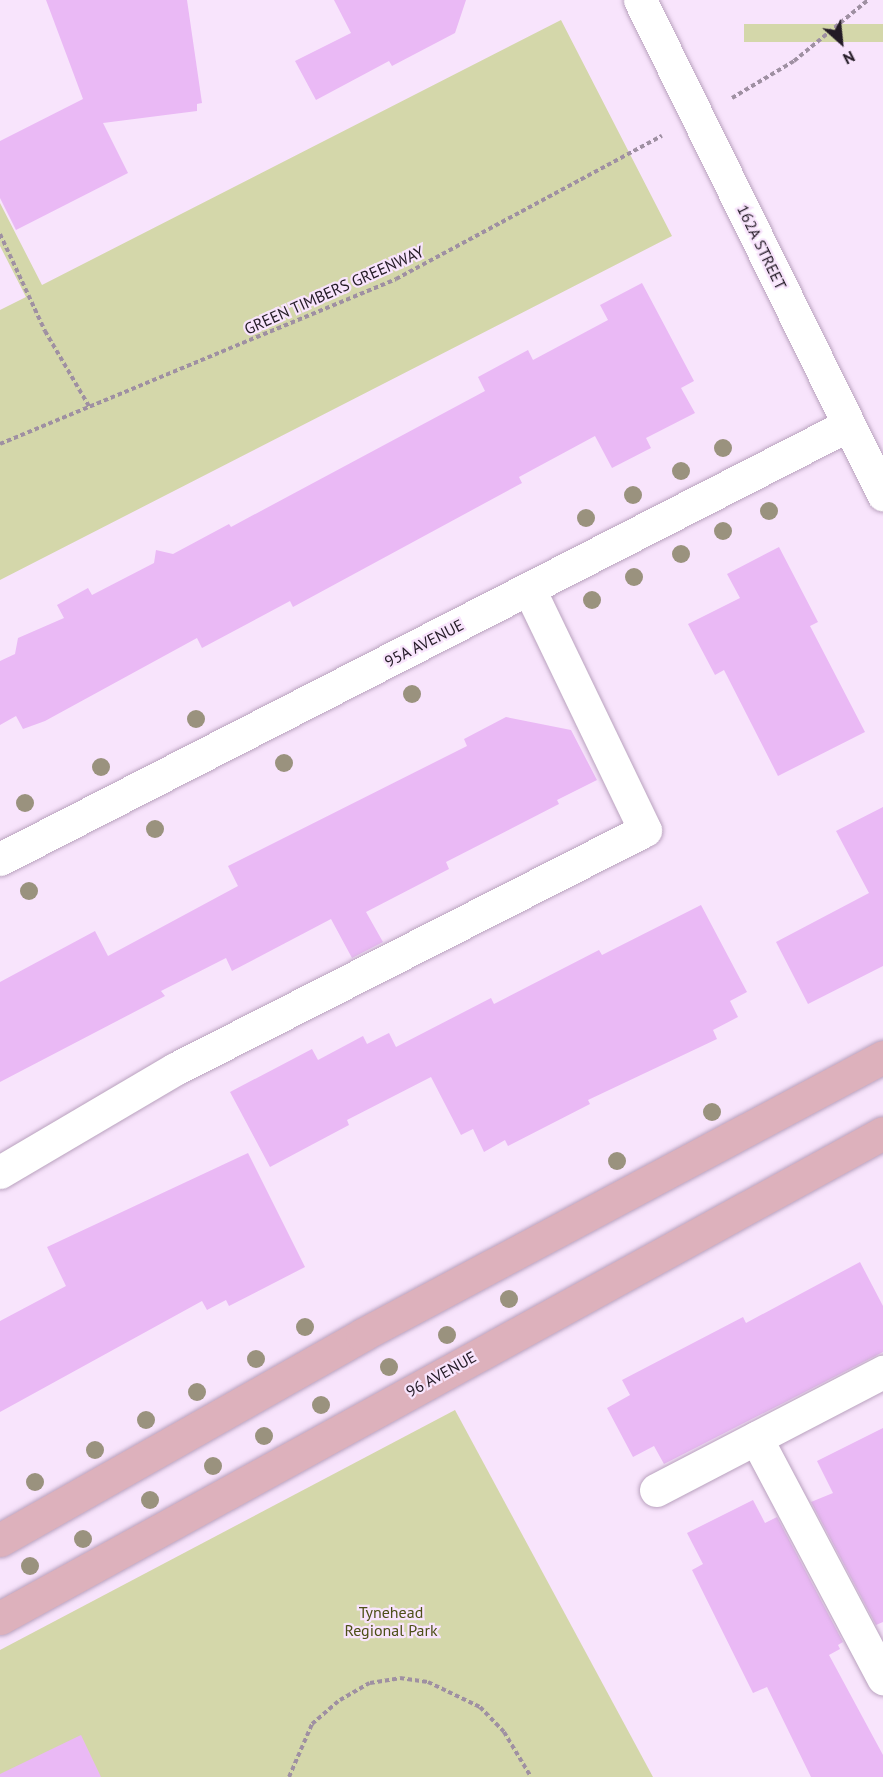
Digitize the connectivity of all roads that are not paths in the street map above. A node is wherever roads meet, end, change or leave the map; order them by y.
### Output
1 (640, 0) edge
2 (848, 425) junction
3 (883, 494) edge
4 (529, 589) junction
5 (0, 859) edge
6 (883, 1057) edge
7 (883, 1133) edge
8 (0, 1172) edge
9 (883, 1372) edge
10 (756, 1438) junction
11 (656, 1490) dead end
12 (0, 1540) edge
13 (0, 1618) edge
14 (883, 1678) edge

1 - 2 street, 162A STREET
2 - 3 street, 162A STREET
2 - 4 street, 95A AVENUE
4 - 5 street, 95A AVENUE
4 - 8 street
6 - 12 main road
7 - 13 main road, 96 AVENUE
9 - 10 street
10 - 11 street
10 - 14 street

